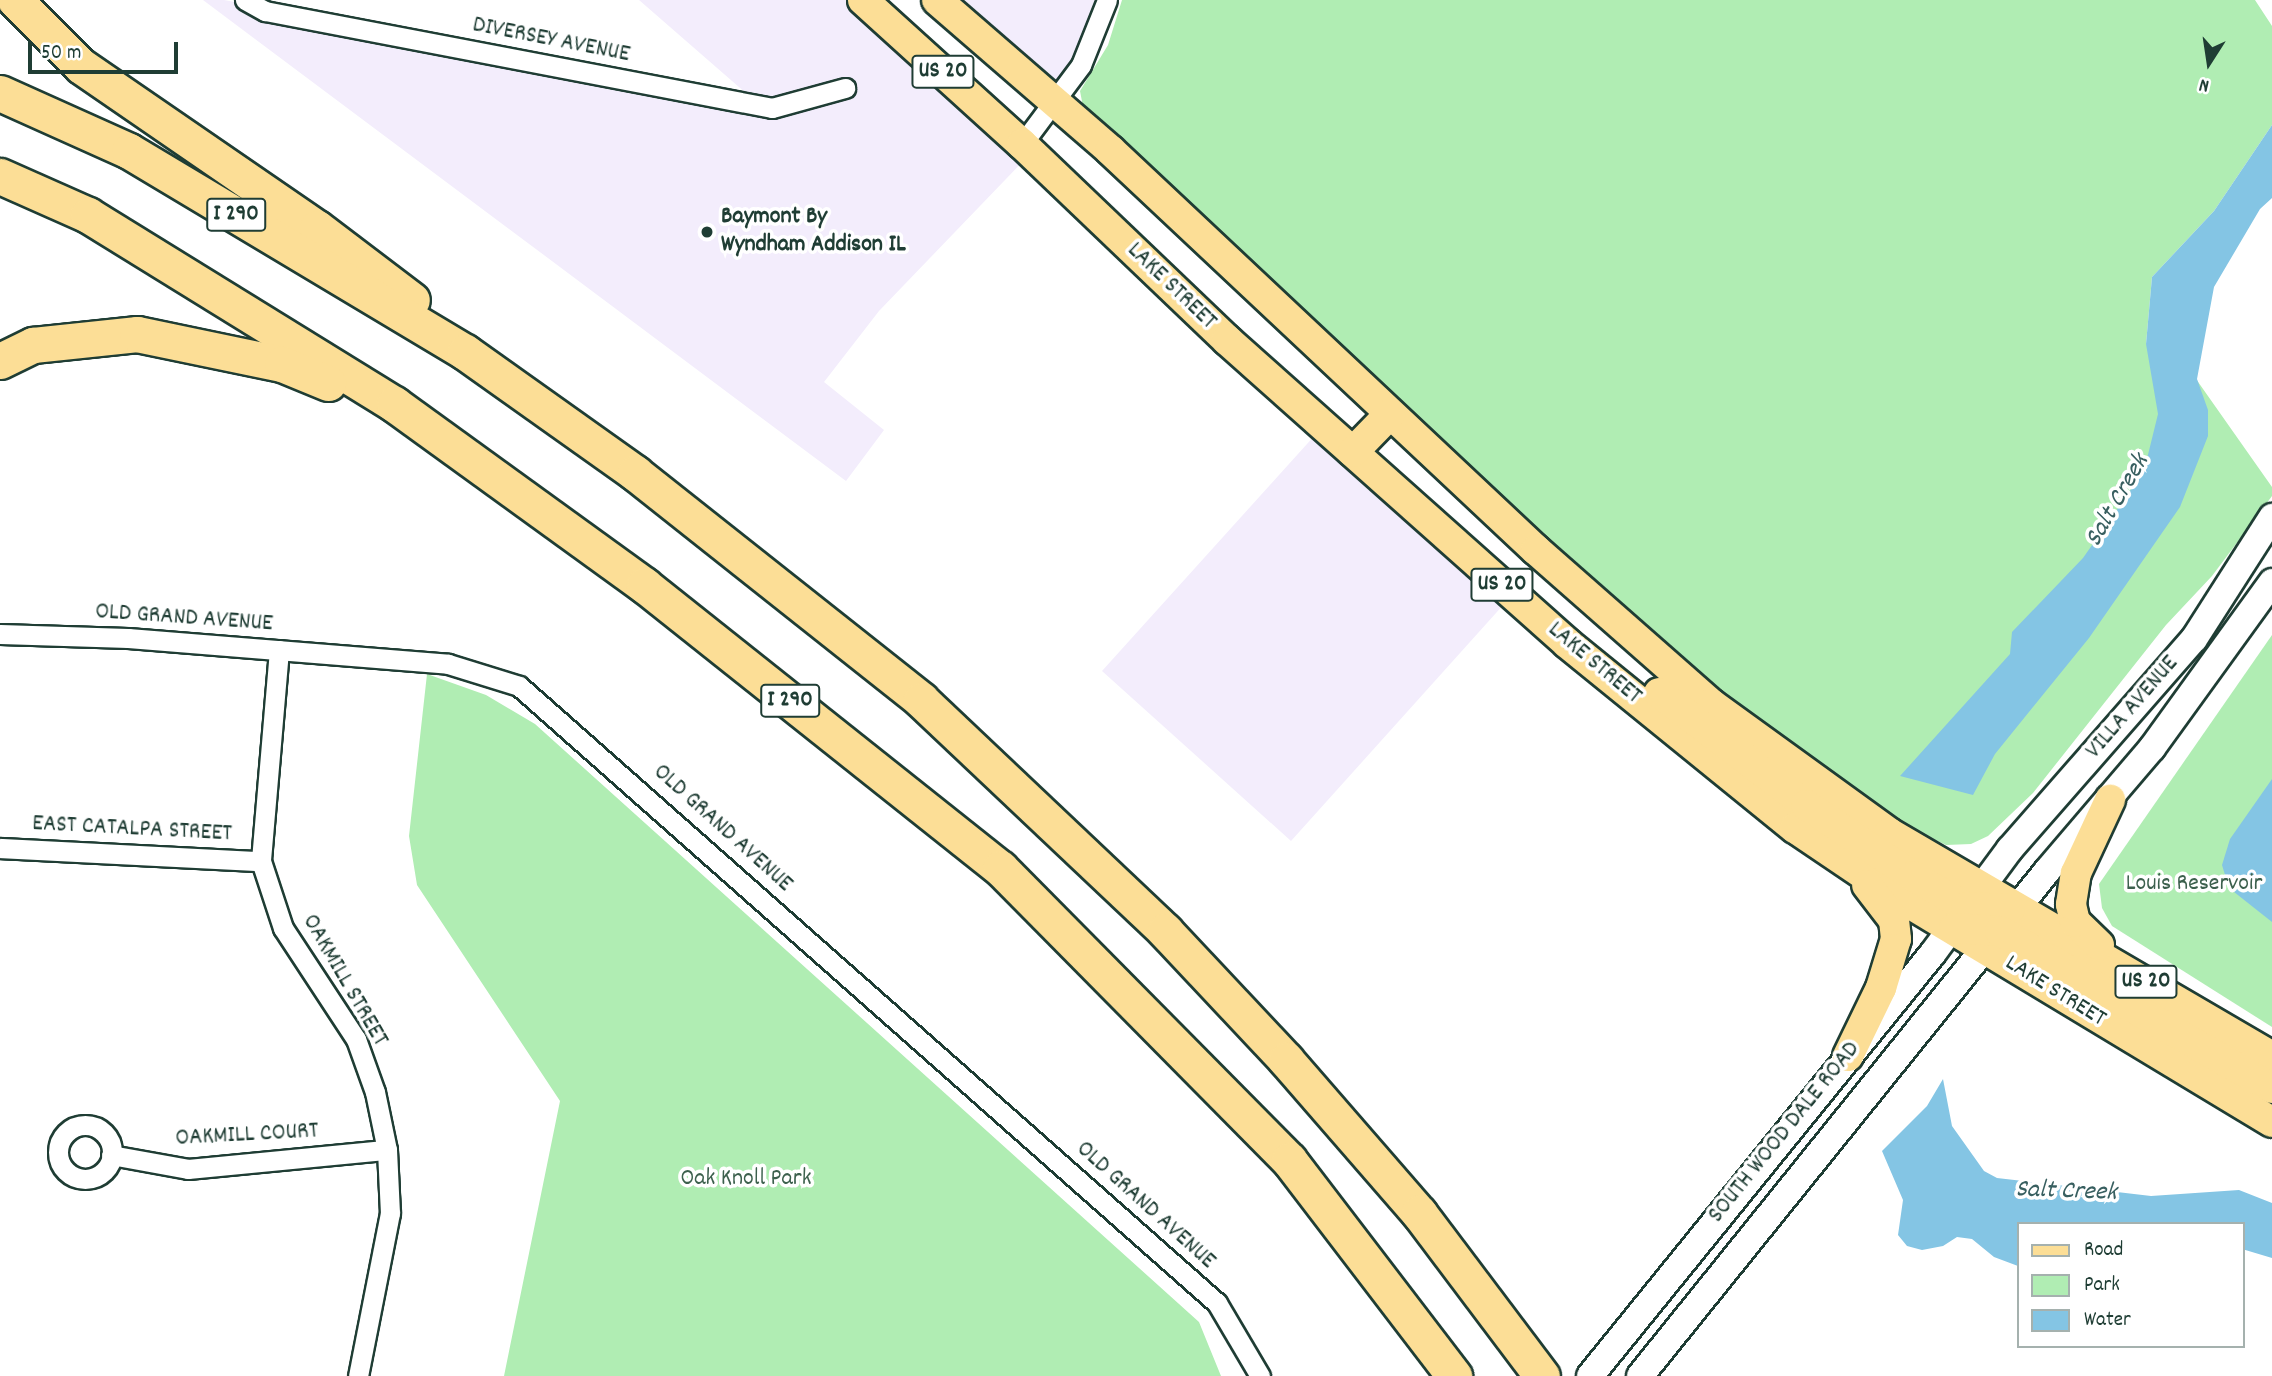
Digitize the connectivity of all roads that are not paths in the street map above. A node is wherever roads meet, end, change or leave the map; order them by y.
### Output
1 (15, 0) edge
2 (863, 0) edge
3 (937, 0) edge
4 (1107, 0) edge
5 (246, 2) edge
6 (845, 88) dead end
7 (0, 93) edge
8 (1053, 104) junction
9 (1022, 144) junction
10 (0, 176) edge
11 (465, 352) junction
12 (0, 361) edge
13 (1390, 414) junction
14 (412, 417) junction
15 (1353, 452) junction
16 (2272, 517) edge
17 (2272, 582) edge
18 (0, 634) edge
19 (1567, 643) junction
20 (279, 650) junction
21 (2110, 800) junction
22 (0, 848) edge
23 (261, 861) junction
24 (1857, 870) junction
25 (1965, 908) junction
26 (2001, 930) junction
27 (2146, 982) junction
28 (1848, 1056) junction
29 (2272, 1056) edge
30 (2272, 1088) edge
31 (2272, 1122) edge
32 (387, 1150) junction
33 (111, 1156) dead end
34 (358, 1376) edge
35 (1260, 1376) edge
36 (1454, 1376) edge
37 (1542, 1376) edge
38 (1590, 1376) edge
39 (1640, 1376) edge

1 - 11 highway
2 - 9 main road, LAKE STREET / US 20
3 - 8 main road, LAKE STREET / US 20
4 - 8 street
5 - 6 street, DIVERSEY AVENUE
7 - 11 highway, I 290
8 - 9 street
8 - 13 main road, LAKE STREET / US 20
9 - 15 main road, LAKE STREET / US 20
10 - 14 highway, I 290
11 - 37 highway, I 290
12 - 14 highway
13 - 15 main road
13 - 25 main road, LAKE STREET / US 20
14 - 36 highway, I 290
15 - 19 main road, LAKE STREET / US 20
16 - 25 main road, VILLA AVENUE
17 - 21 main road, VILLA AVENUE
18 - 20 street, OLD GRAND AVENUE
19 - 24 main road, LAKE STREET / US 20
19 - 25 main road
20 - 23 street, OAKMILL STREET
20 - 35 street, OLD GRAND AVENUE
21 - 26 main road, VILLA AVENUE
21 - 27 main road
22 - 23 street, EAST CATALPA STREET
23 - 32 street, OAKMILL STREET
24 - 25 main road, LAKE STREET / US 20
24 - 28 main road
25 - 26 main road, LAKE STREET / US 20
25 - 26 main road, LAKE STREET / US 20
25 - 28 main road, SOUTH WOOD DALE ROAD
26 - 27 main road, LAKE STREET / US 20
26 - 30 main road
26 - 31 main road, LAKE STREET / US 20
26 - 39 main road, SOUTH WOOD DALE ROAD
27 - 29 main road, LAKE STREET / US 20
28 - 38 main road, SOUTH WOOD DALE ROAD
32 - 33 street, OAKMILL COURT
32 - 34 street, OAKMILL STREET

